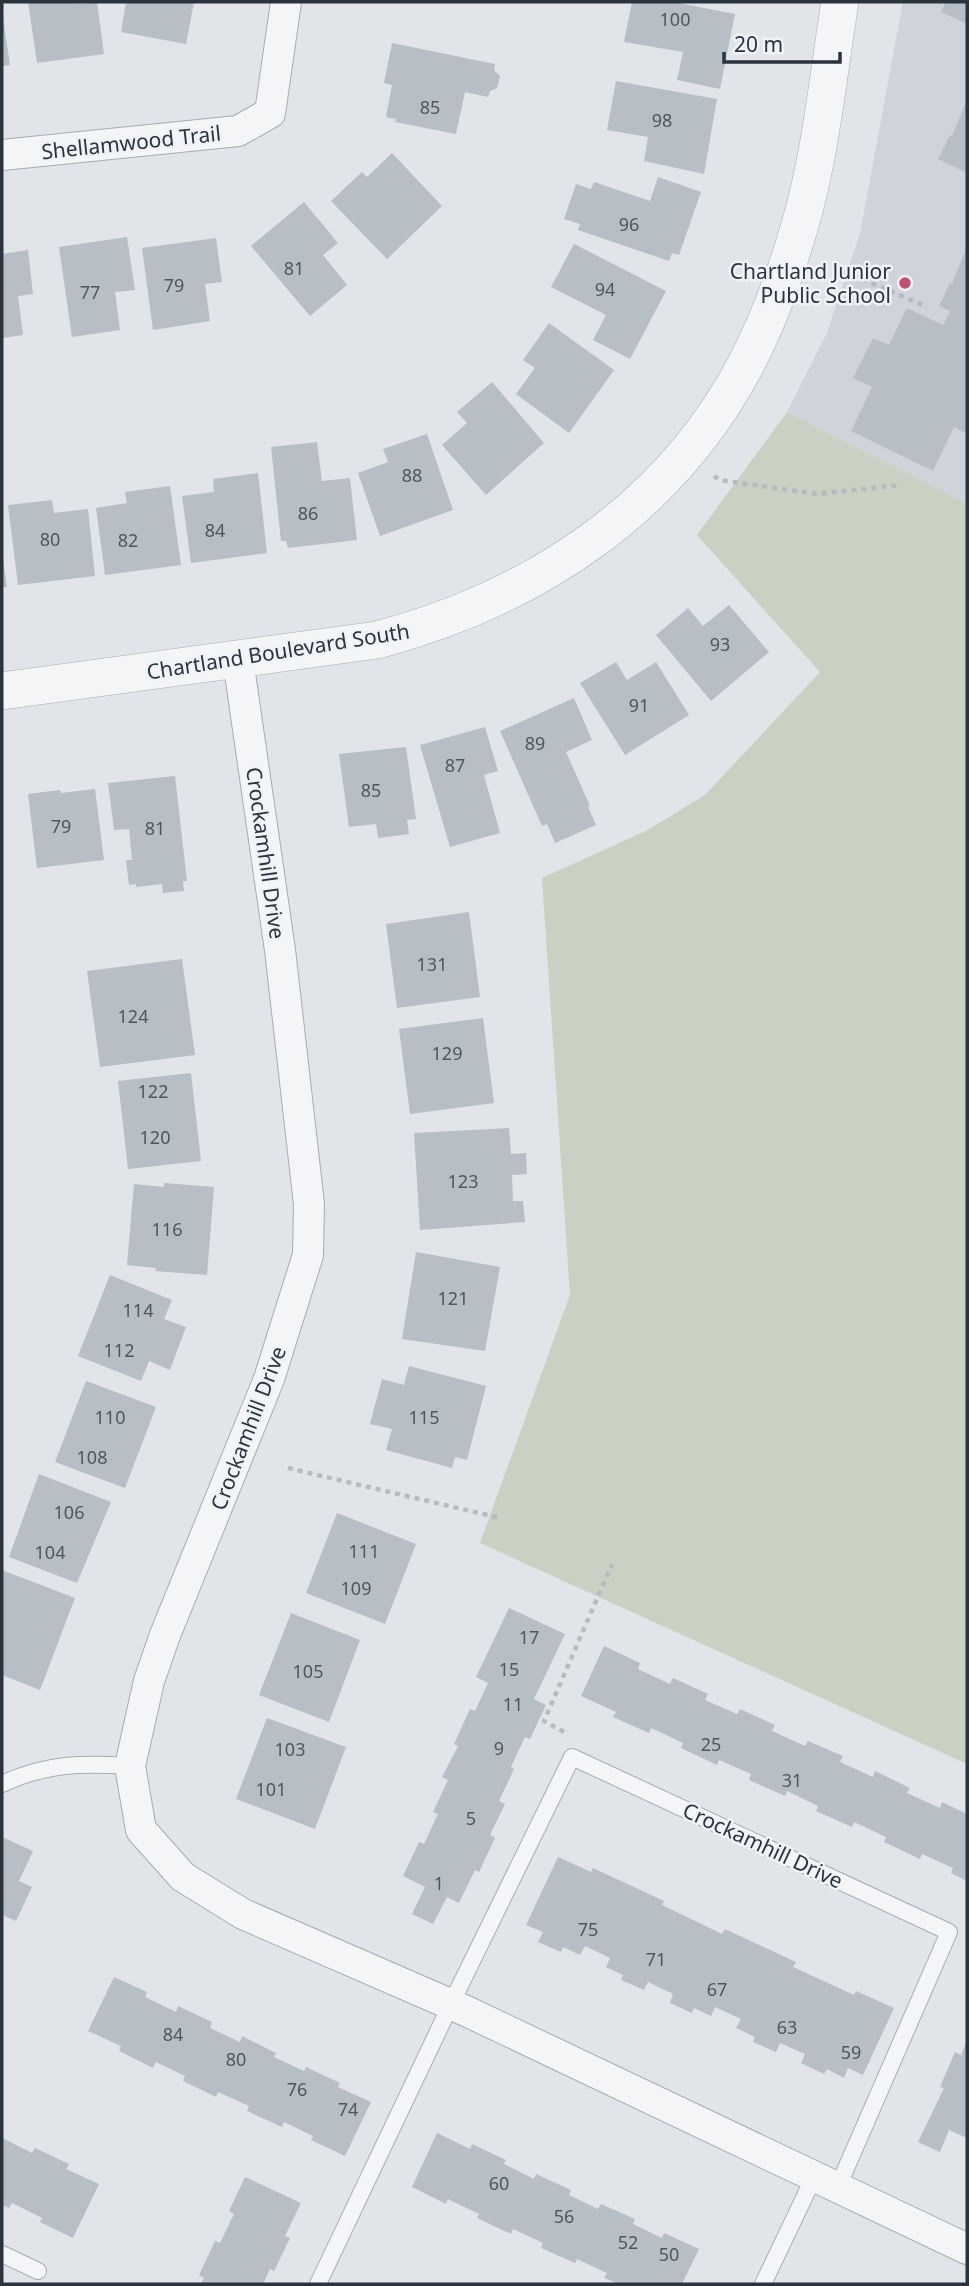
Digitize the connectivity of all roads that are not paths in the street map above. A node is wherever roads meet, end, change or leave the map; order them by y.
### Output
1 (286, 2) edge
2 (840, 2) edge
3 (2, 155) edge
4 (238, 660) junction
5 (2, 691) edge
6 (130, 1766) junction
7 (2, 1784) edge
8 (451, 2004) junction
9 (825, 2183) junction
10 (967, 2249) edge
11 (2, 2254) edge
12 (38, 2271) dead end
13 (318, 2284) edge
14 (763, 2284) edge

1 - 3 street, Shellamwood Trail
2 - 4 street, Chartland Boulevard South
4 - 5 street, Chartland Boulevard South
4 - 6 street, Crockamhill Drive
6 - 7 lane
6 - 8 street, Crockamhill Drive
8 - 9 street, Crockamhill Drive
8 - 9 lane, Crockamhill Drive
8 - 13 lane
9 - 10 street, Crockamhill Drive
9 - 14 lane, Crockamhill Drive
11 - 12 lane

